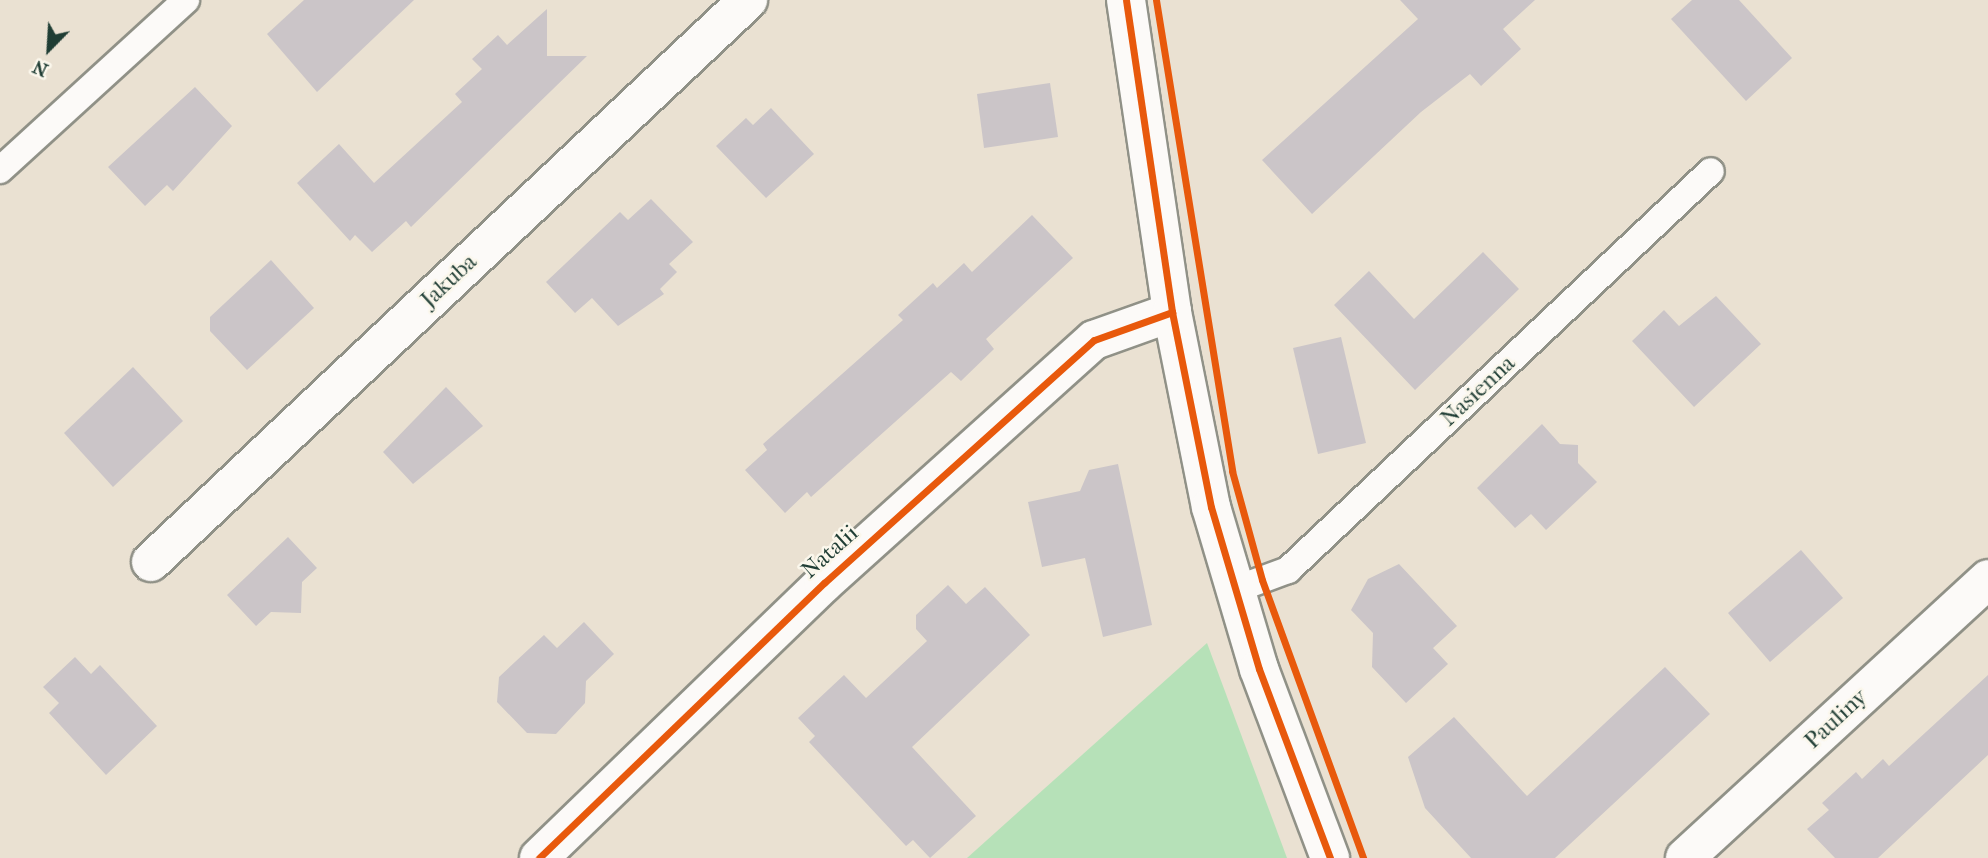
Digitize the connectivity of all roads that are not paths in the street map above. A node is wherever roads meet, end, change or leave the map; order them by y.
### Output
1 (186, 0) edge
2 (748, 0) edge
3 (1126, 0) edge
4 (0, 170) edge
5 (1711, 171) dead end
6 (1172, 312) junction
7 (151, 562) dead end
8 (1988, 579) edge
9 (1234, 590) junction
10 (539, 858) edge
11 (1330, 858) edge
12 (1685, 858) edge

1 - 4 lane
2 - 7 street, Jakuba
3 - 6 street
5 - 9 lane, Nasienna
6 - 9 street
6 - 10 street, Natalii
8 - 12 street, Pauliny
9 - 11 street

